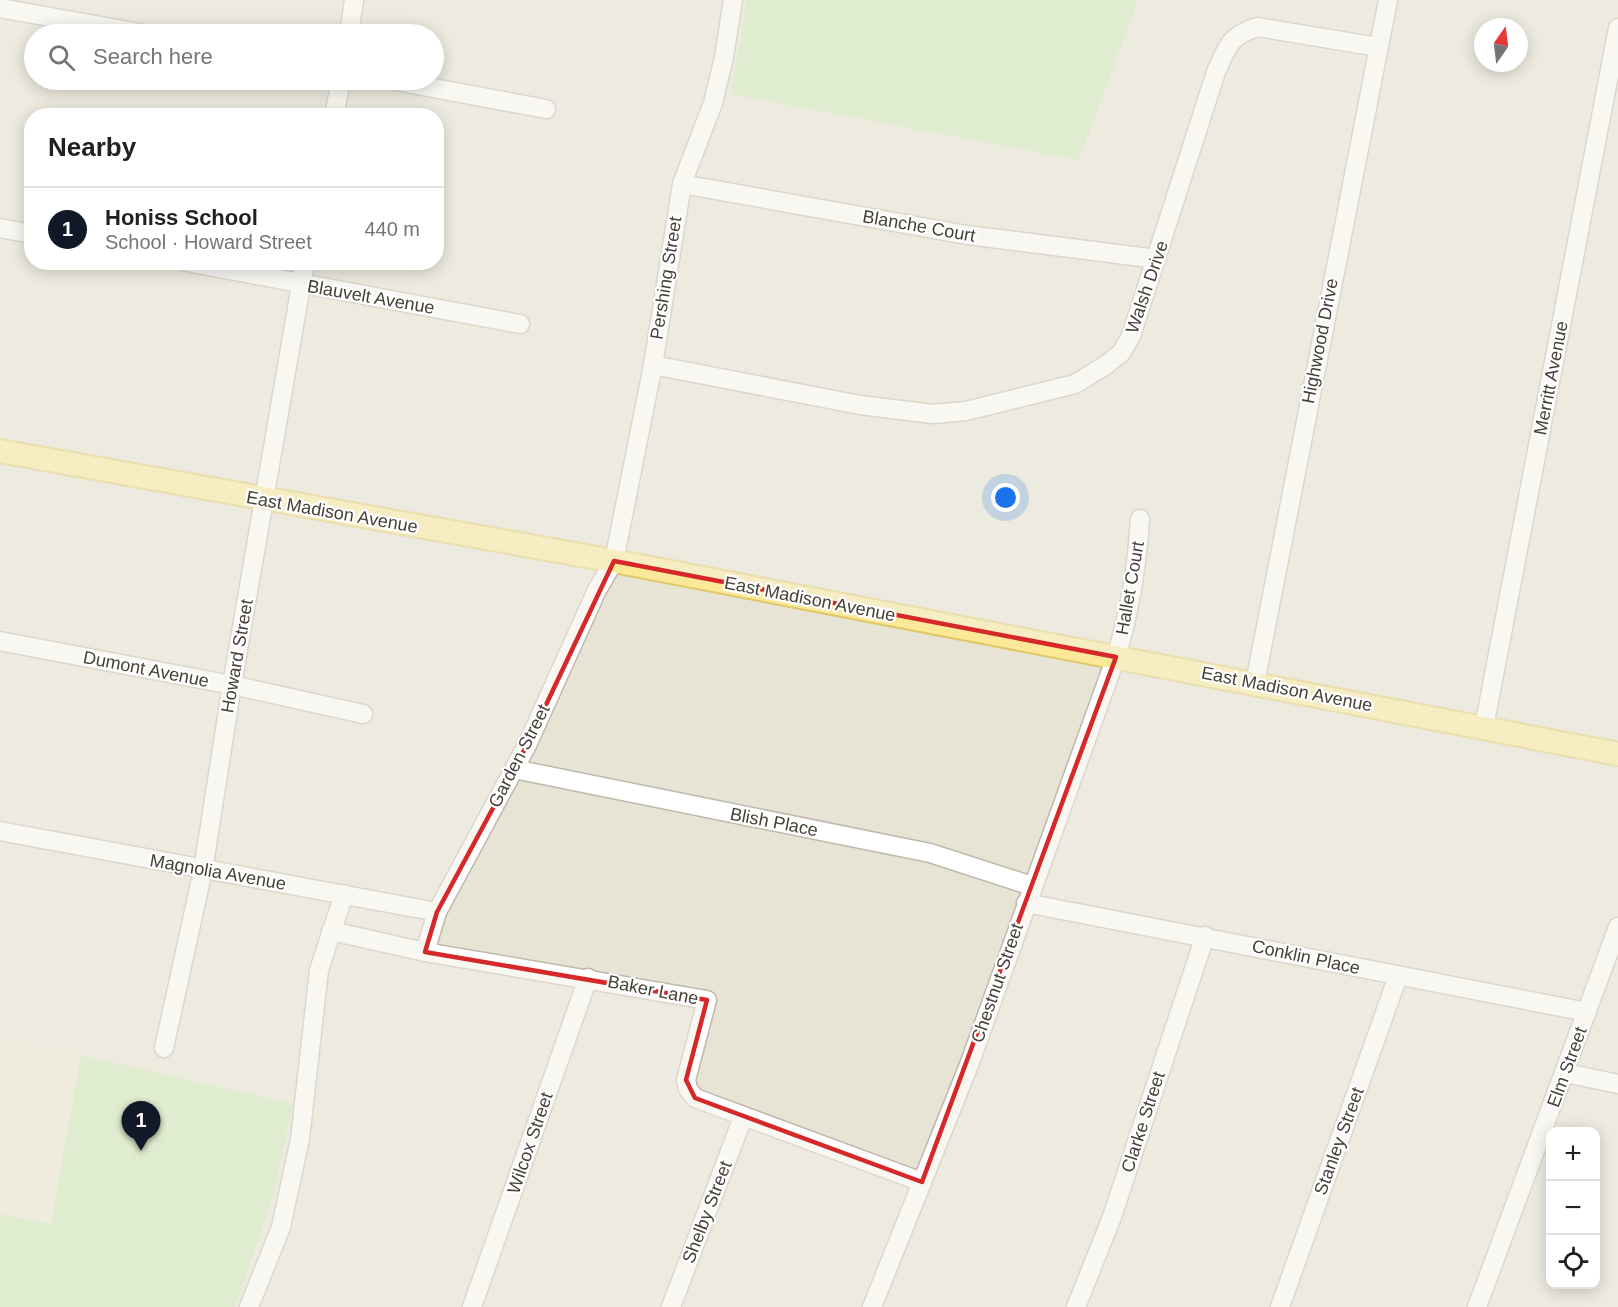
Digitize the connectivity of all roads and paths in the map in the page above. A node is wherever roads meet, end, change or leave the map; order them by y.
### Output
1 (354, 0) edge
2 (733, 0) edge
3 (1388, 0) edge
4 (0, 8) edge
5 (89, 24) edge
6 (350, 24) edge
7 (1618, 28) edge
8 (1378, 48) junction
9 (339, 90) edge
10 (444, 90) edge
11 (336, 108) edge
12 (546, 109) dead end
13 (682, 184) junction
14 (0, 228) edge
15 (24, 232) edge
16 (1157, 259) junction
17 (228, 270) edge
18 (304, 270) edge
19 (301, 284) junction
20 (520, 324) dead end
21 (653, 365) junction
22 (0, 452) edge
23 (265, 500) junction
24 (1140, 519) dead end
25 (614, 561) junction
26 (0, 641) edge
27 (1116, 657) junction
28 (1254, 683) junction
29 (232, 685) junction
30 (363, 714) dead end
31 (1484, 727) junction
32 (1618, 754) edge
33 (514, 769) junction
34 (0, 831) edge
35 (203, 870) junction
36 (344, 894) junction
37 (1029, 894) junction
38 (437, 912) junction
39 (1618, 927) edge
40 (331, 931) junction
41 (1205, 936) junction
42 (425, 952) junction
43 (1398, 976) junction
44 (588, 978) junction
45 (1587, 1012) junction
46 (164, 1048) dead end
47 (1566, 1073) junction
48 (1618, 1084) edge
49 (743, 1117) junction
50 (922, 1182) junction
51 (249, 1307) edge
52 (472, 1307) edge
53 (671, 1307) edge
54 (872, 1307) edge
55 (1076, 1307) edge
56 (1280, 1307) edge
57 (1477, 1307) edge

1 - 6 street
2 - 13 street, Pershing Street
3 - 8 street, Highwood Drive
4 - 5 street
7 - 31 street, Merritt Avenue
8 - 16 street, Walsh Drive
8 - 28 street, Highwood Drive
9 - 11 street
10 - 12 street
13 - 16 street, Blanche Court
13 - 21 street, Pershing Street
14 - 15 street
16 - 21 street, Walsh Drive
17 - 19 street, Blauvelt Avenue
18 - 19 street, Howard Street
19 - 20 street, Blauvelt Avenue
19 - 23 street, Howard Street
21 - 25 street, Pershing Street
22 - 23 main road, East Madison Avenue
23 - 25 main road, East Madison Avenue
23 - 29 street, Howard Street
24 - 27 street, Hallet Court
25 - 27 main road, East Madison Avenue
25 - 33 street, Garden Street
26 - 29 street, Dumont Avenue
27 - 28 main road, East Madison Avenue
27 - 37 street, Chestnut Street
28 - 31 main road, East Madison Avenue
29 - 30 street, Dumont Avenue
29 - 35 street, Howard Street
31 - 32 main road, East Madison Avenue
33 - 37 street, Blish Place
33 - 38 street, Garden Street
34 - 35 street, Magnolia Avenue
35 - 36 street, Magnolia Avenue
35 - 46 street, Howard Street
36 - 38 street, Magnolia Avenue
36 - 40 street
37 - 41 street, Conklin Place
37 - 50 street, Chestnut Street
38 - 42 street, Garden Street
39 - 45 street, Elm Street
40 - 42 street, Baker Lane
40 - 51 street
41 - 43 street, Conklin Place
41 - 55 street, Clarke Street
42 - 44 street, Baker Lane
43 - 45 street, Conklin Place
43 - 56 street, Stanley Street
44 - 49 street, Baker Lane
44 - 52 street, Wilcox Street
45 - 47 street, Elm Street
47 - 48 street
47 - 57 street, Elm Street
49 - 50 street, Baker Lane
49 - 53 street, Shelby Street
50 - 54 street, Chestnut Street

